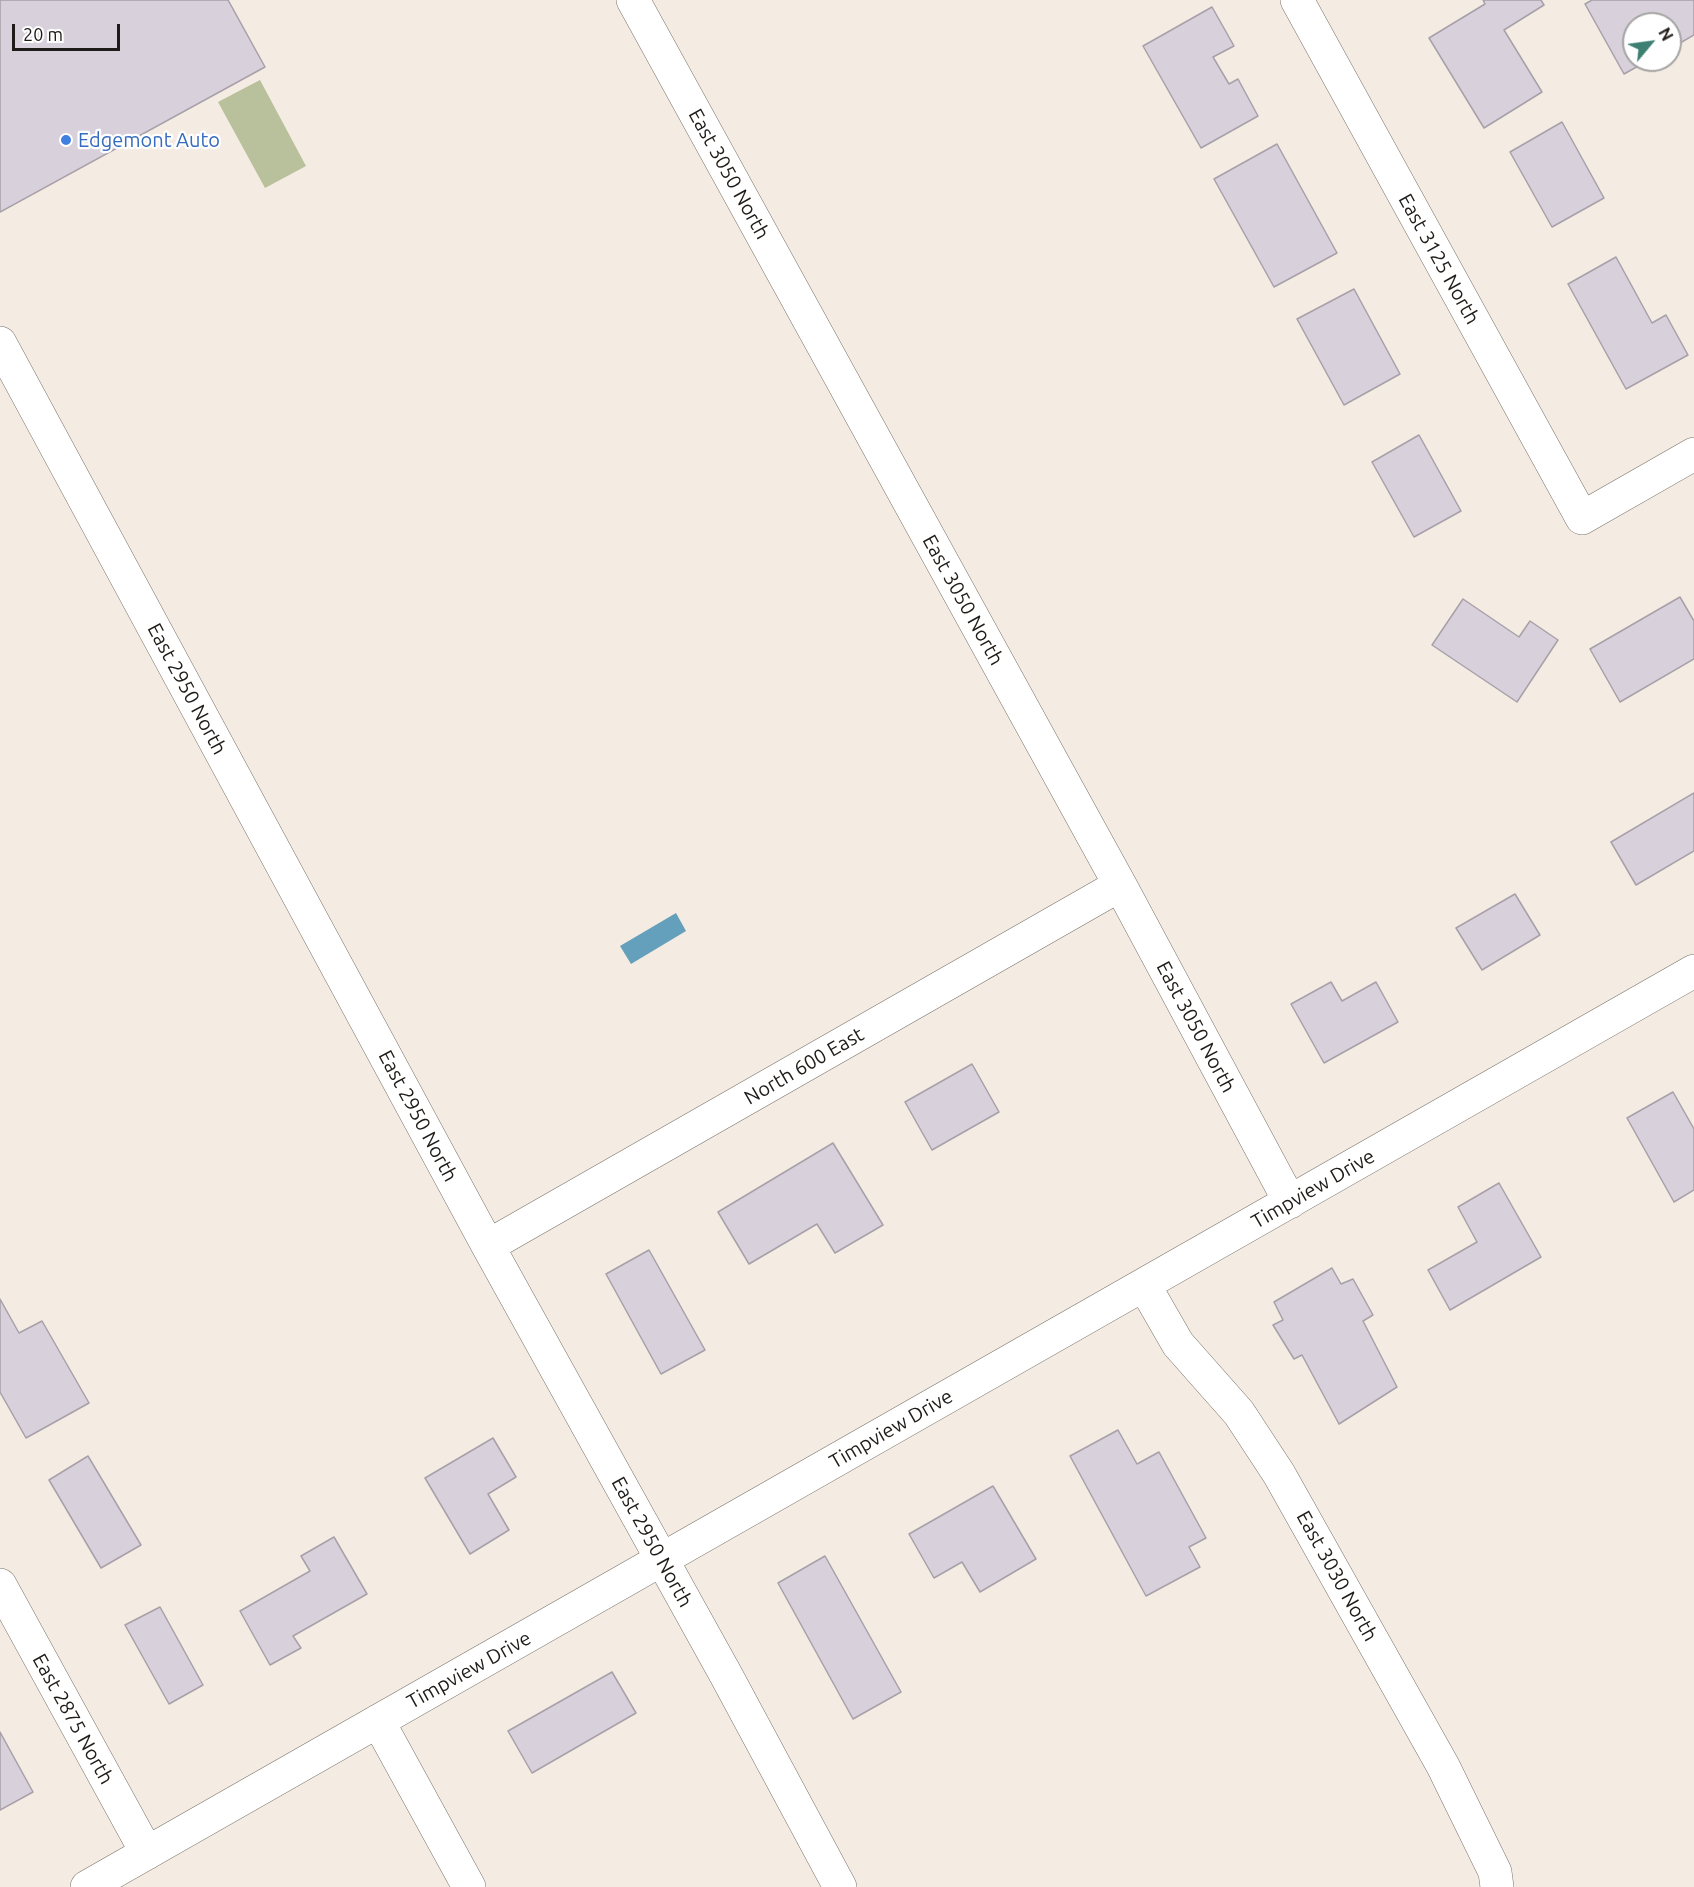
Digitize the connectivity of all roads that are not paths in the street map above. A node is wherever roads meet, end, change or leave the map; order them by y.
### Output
1 (633, 0) edge
2 (1309, 4) edge
3 (0, 343) edge
4 (1694, 454) edge
5 (1120, 885) junction
6 (1694, 971) edge
7 (1290, 1202) junction
8 (488, 1246) junction
9 (1144, 1285) junction
10 (662, 1560) junction
11 (0, 1585) edge
12 (378, 1721) junction
13 (147, 1853) junction
14 (87, 1887) edge
15 (469, 1887) edge
16 (840, 1887) edge
17 (1497, 1887) edge

1 - 5 street, East 3050 North
2 - 4 street, East 3125 North
3 - 8 street, East 2950 North
5 - 7 street, East 3050 North
5 - 8 street, North 600 East
6 - 7 street, Timpview Drive
7 - 9 street, Timpview Drive
8 - 10 street, East 2950 North
9 - 10 street, Timpview Drive
9 - 17 street, East 3030 North
10 - 12 street, Timpview Drive
10 - 16 street, East 2950 North
11 - 13 street, East 2875 North
12 - 13 street, Timpview Drive
12 - 15 street
13 - 14 street, Timpview Drive

